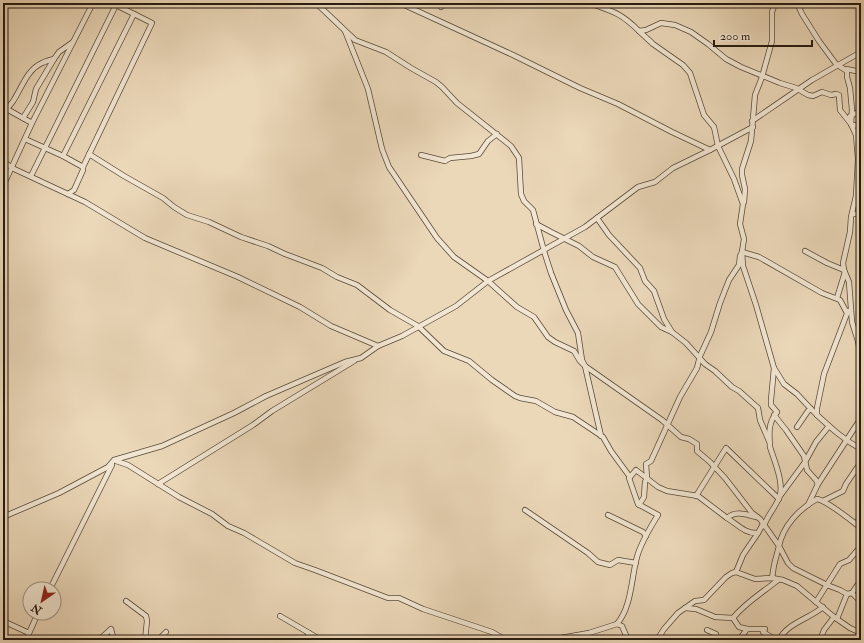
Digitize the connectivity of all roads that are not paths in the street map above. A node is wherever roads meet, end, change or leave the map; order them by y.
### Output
1 (93, 3) edge
2 (316, 3) edge
3 (400, 3) edge
4 (589, 3) edge
5 (775, 3) edge
6 (797, 3) edge
7 (114, 4) edge
8 (134, 14) junction
9 (345, 31) junction
10 (639, 31) junction
11 (74, 40) junction
12 (861, 52) edge
13 (54, 59) junction
14 (838, 66) junction
15 (846, 69) junction
16 (861, 72) edge
17 (762, 76) junction
18 (799, 90) junction
19 (4, 109) edge
20 (861, 111) edge
21 (849, 117) junction
22 (23, 118) junction
23 (32, 123) junction
24 (752, 124) junction
25 (851, 124) junction
26 (861, 126) edge
27 (497, 134) junction
28 (25, 139) junction
29 (718, 146) junction
30 (45, 147) junction
31 (710, 150) junction
32 (89, 154) junction
33 (421, 155) dead end
34 (63, 156) junction
35 (3, 161) edge
36 (83, 167) junction
37 (12, 168) junction
38 (31, 176) junction
39 (68, 194) junction
40 (3, 204) edge
41 (743, 204) junction
42 (852, 214) junction
43 (861, 214) edge
44 (597, 218) junction
45 (536, 224) junction
46 (565, 239) junction
47 (544, 251) junction
48 (805, 251) dead end
49 (742, 252) junction
50 (844, 271) junction
51 (488, 281) junction
52 (837, 298) junction
53 (851, 302) junction
54 (847, 313) junction
55 (418, 326) junction
56 (672, 332) junction
57 (378, 346) junction
58 (861, 356) edge
59 (359, 358) junction
60 (699, 358) junction
61 (586, 366) junction
62 (774, 368) junction
63 (811, 410) junction
64 (774, 415) junction
65 (817, 415) junction
66 (861, 418) edge
67 (668, 424) junction
68 (829, 426) junction
69 (797, 427) dead end
70 (601, 436) junction
71 (847, 441) junction
72 (770, 442) junction
73 (861, 449) edge
74 (114, 460) junction
75 (805, 462) junction
76 (861, 462) edge
77 (715, 467) junction
78 (630, 477) junction
79 (647, 478) junction
80 (158, 484) junction
81 (818, 484) junction
82 (696, 496) junction
83 (779, 497) junction
84 (823, 501) junction
85 (639, 505) junction
86 (808, 505) junction
87 (525, 510) dead end
88 (608, 514) dead end
89 (861, 514) edge
90 (3, 517) edge
91 (757, 517) junction
92 (727, 518) junction
93 (764, 525) junction
94 (859, 526) edge
95 (758, 533) junction
96 (646, 536) junction
97 (779, 546) junction
98 (861, 546) edge
99 (636, 563) junction
100 (736, 572) junction
101 (772, 578) junction
102 (778, 580) junction
103 (861, 580) edge
104 (54, 581) edge
105 (827, 585) junction
106 (850, 594) junction
107 (126, 600) dead end
108 (816, 602) junction
109 (861, 602) edge
110 (823, 607) junction
111 (685, 608) junction
112 (280, 616) dead end
113 (733, 618) junction
114 (836, 618) junction
115 (3, 621) edge
116 (34, 621) edge
117 (616, 624) junction
118 (747, 629) junction
119 (707, 630) dead end
120 (29, 632) junction
121 (166, 632) dead end
122 (310, 633) junction
123 (861, 633) edge
124 (660, 639) edge
125 (26, 640) edge
126 (99, 640) edge
127 (114, 640) edge
128 (145, 640) edge
129 (158, 640) edge
130 (306, 640) edge
131 (321, 640) edge
132 (506, 640) edge
133 (549, 640) edge
134 (628, 640) edge
135 (716, 640) edge
136 (739, 640) edge
137 (778, 640) edge
138 (820, 640) edge

1 - 11 street
2 - 9 street
3 - 31 street
4 - 10 street
5 - 17 street
6 - 14 street
7 - 8 street
7 - 30 street
8 - 32 street
8 - 34 street
9 - 27 street
9 - 51 street
10 - 17 street
10 - 29 street
11 - 13 street
11 - 23 street
12 - 14 street
13 - 19 street
13 - 22 street
14 - 15 street
14 - 18 street
15 - 16 street
15 - 21 street
17 - 18 street
17 - 24 street
18 - 21 street
18 - 24 street
19 - 22 street
20 - 21 street
21 - 25 street
22 - 23 street
23 - 28 street
24 - 29 street
24 - 41 street
25 - 26 street
25 - 42 street
27 - 33 street
27 - 45 street
28 - 30 street
28 - 37 street
29 - 31 street
29 - 41 street
30 - 34 street
30 - 38 street
31 - 44 street
32 - 36 street
32 - 55 street
34 - 36 street
35 - 37 street
36 - 39 street
37 - 38 street
37 - 40 street
38 - 39 street
39 - 57 street
41 - 49 street
42 - 43 street
42 - 50 street
44 - 46 street
44 - 56 street
45 - 46 street
45 - 47 street
46 - 47 street
46 - 56 street
47 - 51 street
47 - 61 street
48 - 50 street
49 - 52 street
49 - 60 street
49 - 62 street
50 - 52 street
50 - 53 street
51 - 55 street
51 - 61 street
52 - 54 street
53 - 54 street
53 - 58 street
54 - 65 street
55 - 57 street
55 - 70 street
56 - 60 street
57 - 59 street
59 - 74 street
59 - 80 street
60 - 67 street
60 - 72 street
61 - 67 street
61 - 70 street
62 - 63 street
62 - 64 street
63 - 65 street
63 - 69 street
64 - 72 street
64 - 75 street
65 - 68 street
66 - 71 street
67 - 77 street
67 - 79 street
68 - 71 street
68 - 75 street
70 - 78 street
71 - 73 street
71 - 81 street
72 - 83 street
74 - 80 street
74 - 90 street
74 - 104 street
75 - 81 street
75 - 83 street
76 - 84 street
77 - 82 street
77 - 83 street
77 - 91 street
78 - 79 street
78 - 85 street
79 - 82 street
79 - 85 street
80 - 132 street
81 - 86 street
82 - 92 street
83 - 93 street
84 - 86 street
84 - 94 street
85 - 96 street
86 - 97 street
87 - 99 street
88 - 96 street
89 - 94 street
91 - 92 street
91 - 93 street
92 - 95 street
93 - 95 street
93 - 97 street
95 - 100 street
96 - 99 street
97 - 101 street
97 - 105 street
98 - 105 street
99 - 117 street
100 - 101 street
100 - 111 street
101 - 102 street
102 - 108 street
102 - 113 street
103 - 106 street
105 - 106 street
105 - 108 street
106 - 109 street
106 - 114 street
107 - 128 street
108 - 110 street
110 - 114 street
110 - 137 street
111 - 113 street
111 - 124 street
112 - 122 street
113 - 118 street
114 - 123 street
114 - 138 street
115 - 120 street
116 - 120 street
117 - 133 street
117 - 134 street
118 - 136 street
118 - 137 street
119 - 135 street
120 - 125 street
121 - 129 street
122 - 130 street
122 - 131 street
126 - 127 street

